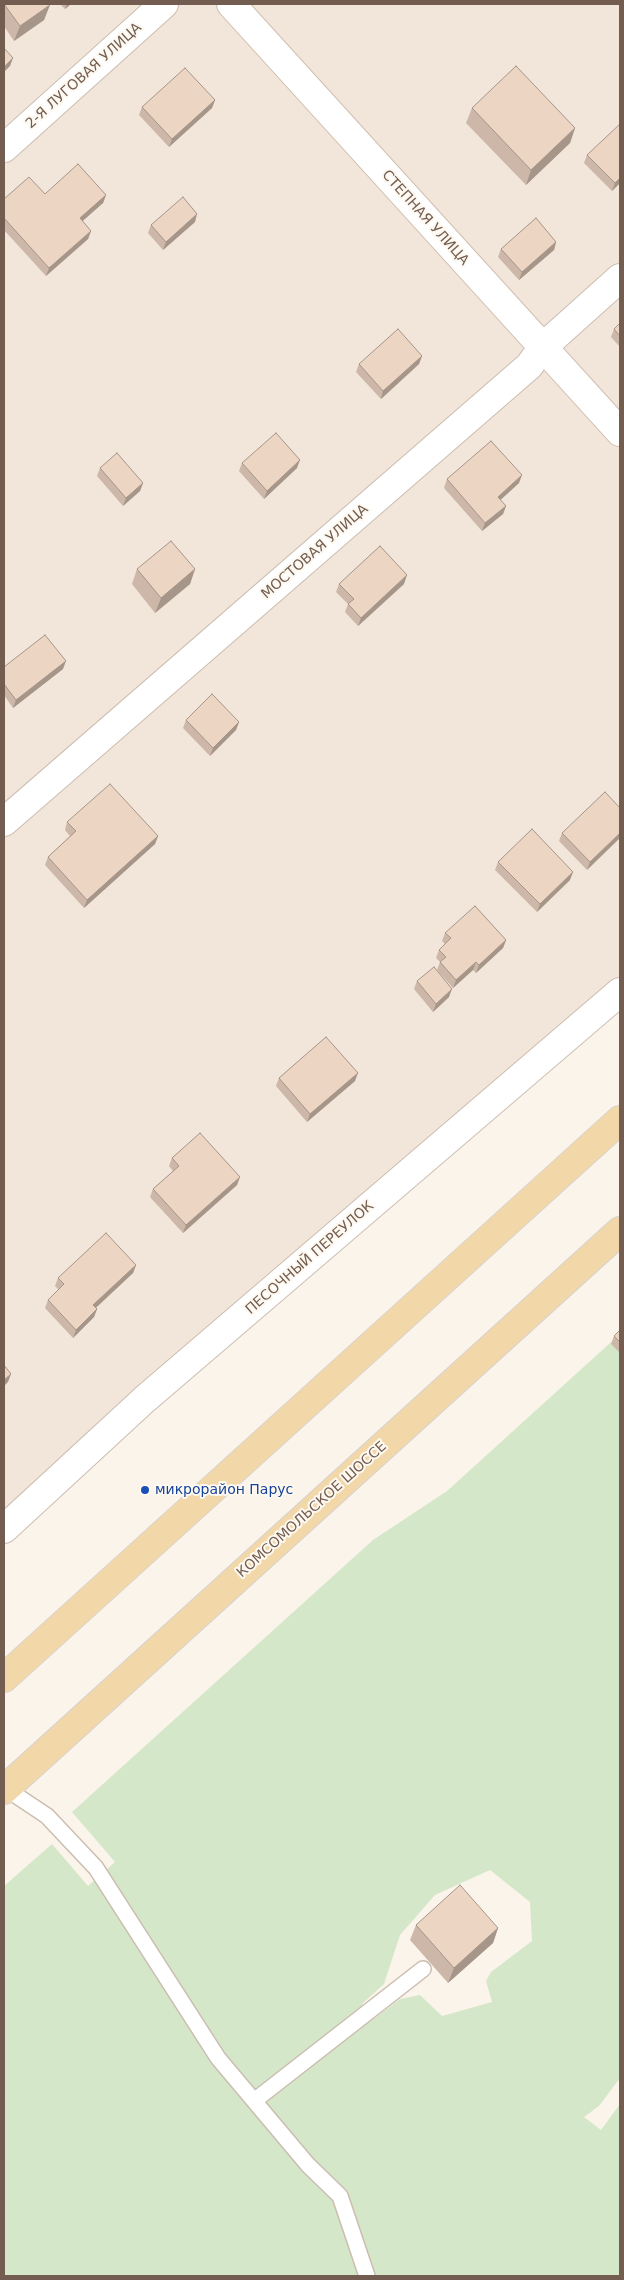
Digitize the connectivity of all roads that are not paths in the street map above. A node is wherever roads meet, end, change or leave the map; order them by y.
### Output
1 (164, 4) edge
2 (231, 4) edge
3 (4, 148) edge
4 (620, 278) edge
5 (543, 347) junction
6 (620, 432) edge
7 (4, 822) edge
8 (620, 992) edge
9 (620, 1120) edge
10 (620, 1232) edge
11 (4, 1528) edge
12 (4, 1678) edge
13 (4, 1789) edge
14 (423, 1969) dead end
15 (254, 2101) junction
16 (367, 2276) edge

1 - 3 street, 2-Я ЛУГОВАЯ УЛИЦА
2 - 5 street, СТЕПНАЯ УЛИЦА
4 - 5 street, МОСТОВАЯ УЛИЦА
5 - 6 street, СТЕПНАЯ УЛИЦА
5 - 7 street, МОСТОВАЯ УЛИЦА
8 - 11 street, ПЕСОЧНЫЙ ПЕРЕУЛОК
9 - 12 main road
10 - 13 main road, КОМСОМОЛЬСКОЕ ШОССЕ
13 - 15 lane
14 - 15 lane
15 - 16 lane

